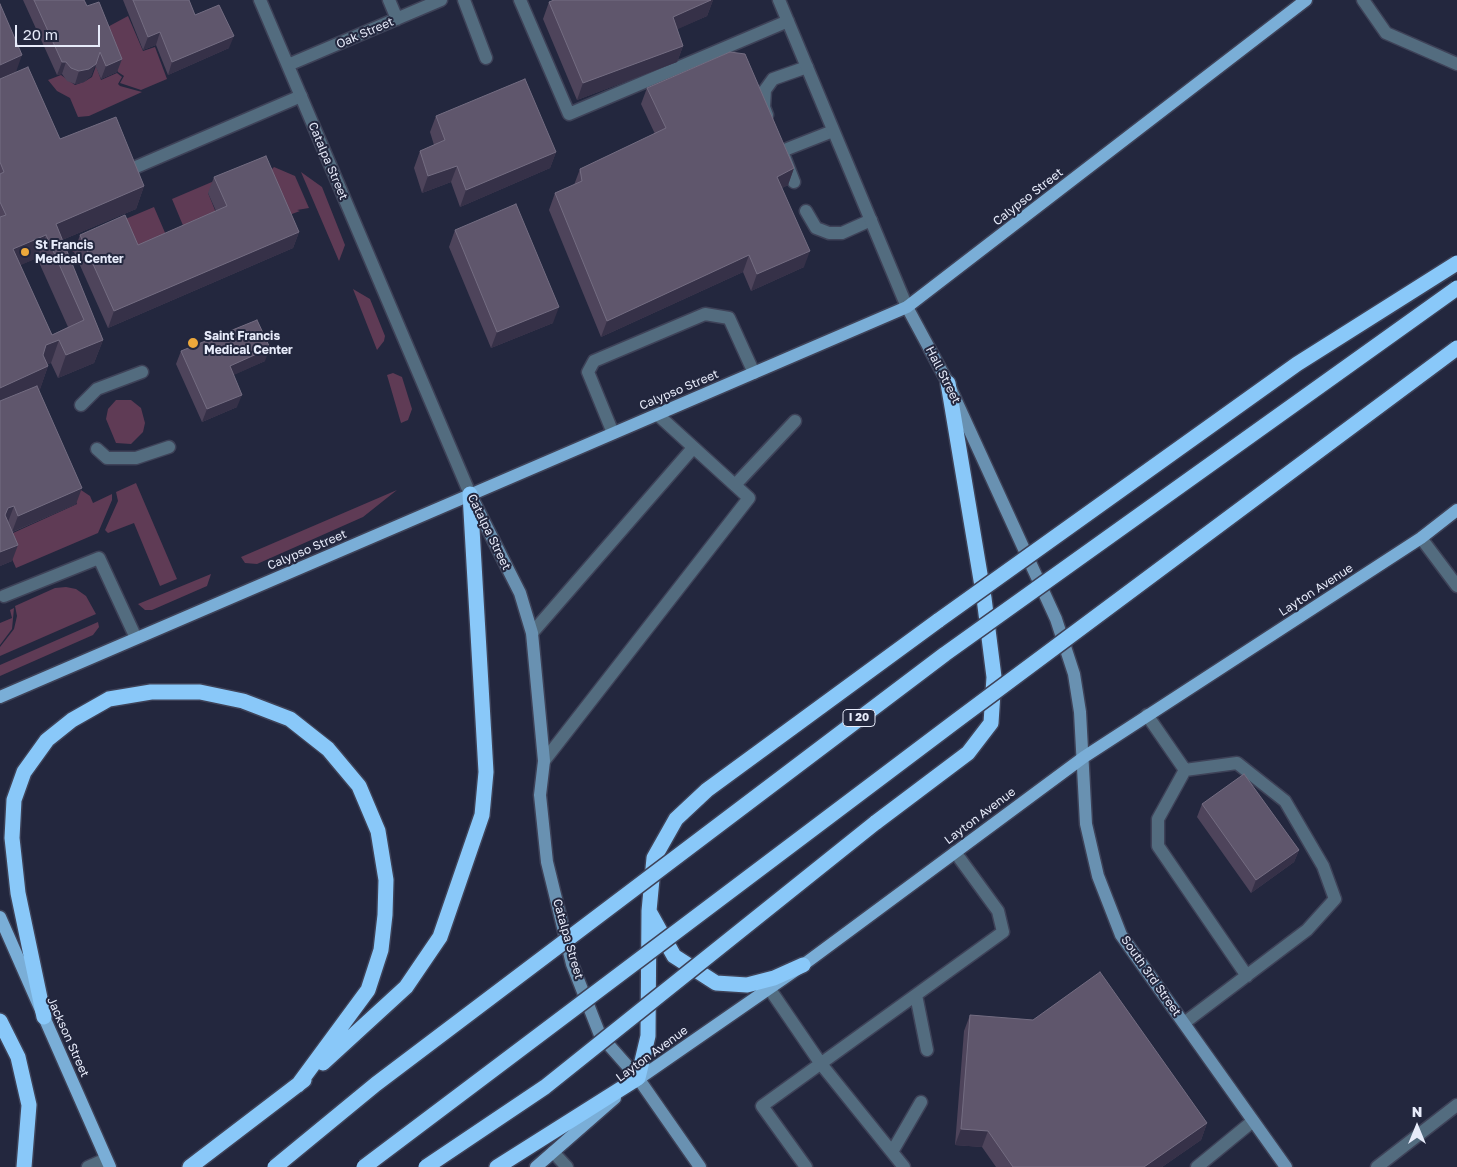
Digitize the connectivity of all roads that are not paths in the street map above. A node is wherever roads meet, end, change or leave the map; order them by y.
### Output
1 (260, 0) edge
2 (389, 0) edge
3 (441, 0) edge
4 (464, 0) edge
5 (520, 0) edge
6 (779, 0) edge
7 (1306, 0) edge
8 (1363, 0) edge
9 (398, 19) junction
10 (788, 21) junction
11 (486, 58) dead end
12 (1457, 64) edge
13 (288, 66) junction
14 (807, 67) junction
15 (301, 96) junction
16 (771, 125) edge
17 (834, 131) junction
18 (136, 166) edge
19 (794, 182) edge
20 (806, 211) dead end
21 (871, 220) junction
22 (1457, 263) edge
23 (1457, 288) edge
24 (907, 307) junction
25 (1457, 348) edge
26 (142, 372) dead end
27 (754, 373) junction
28 (948, 383) junction
29 (81, 405) dead end
30 (658, 414) junction
31 (795, 421) dead end
32 (613, 433) junction
33 (169, 447) dead end
34 (693, 448) junction
35 (97, 450) dead end
36 (735, 485) junction
37 (470, 494) junction
38 (1457, 510) edge
39 (1421, 538) junction
40 (1457, 586) edge
41 (4, 596) dead end
42 (532, 633) junction
43 (136, 638) junction
44 (0, 697) edge
45 (1147, 715) junction
46 (1084, 756) junction
47 (544, 761) junction
48 (1184, 770) junction
49 (955, 852) junction
50 (649, 912) junction
51 (0, 917) edge
52 (803, 965) junction
53 (1247, 976) junction
54 (769, 988) junction
55 (916, 995) junction
56 (44, 1017) junction
57 (0, 1020) edge
58 (1184, 1023) junction
59 (927, 1050) dead end
60 (821, 1064) junction
61 (638, 1078) junction
62 (298, 1085) junction
63 (921, 1102) dead end
64 (1457, 1105) edge
65 (1253, 1121) junction
66 (553, 1152) junction
67 (892, 1152) junction
68 (108, 1163) edge
69 (698, 1166) edge
70 (24, 1167) edge
71 (88, 1167) edge
72 (190, 1167) edge
73 (275, 1167) edge
74 (364, 1167) edge
75 (426, 1167) edge
76 (497, 1167) edge
77 (536, 1167) edge
78 (567, 1167) edge
79 (806, 1167) edge
80 (904, 1167) edge
81 (1197, 1167) edge
82 (1286, 1167) edge
83 (1377, 1167) edge

1 - 13 street, Catalpa Street
2 - 9 street
3 - 9 street, Oak Street
4 - 11 street
5 - 10 street
6 - 10 street, Hall Street
7 - 24 main road, Calypso Street
8 - 12 street
9 - 13 street, Oak Street
10 - 14 street, Hall Street
13 - 15 street, Catalpa Street
14 - 16 street
14 - 17 street, Hall Street
15 - 18 street
15 - 37 street, Catalpa Street
17 - 19 street
17 - 21 street, Hall Street
20 - 21 street
21 - 24 street, Hall Street
22 - 50 highway, bridge
23 - 73 highway, I 20, bridge
24 - 27 main road, Calypso Street
24 - 28 main road, Hall Street
25 - 74 highway, bridge
26 - 29 street
27 - 30 main road, Calypso Street
27 - 32 street
28 - 46 main road, Hall Street
28 - 75 highway, bridge
30 - 32 main road, Calypso Street
30 - 34 street
31 - 36 street
32 - 37 main road, Calypso Street
33 - 35 street
34 - 36 street
34 - 42 street
36 - 47 street
37 - 42 main road, Catalpa Street
37 - 43 main road, Calypso Street
37 - 62 highway
38 - 39 main road, Layton Avenue
39 - 40 street
39 - 45 main road, Layton Avenue
41 - 43 street
42 - 47 main road, Catalpa Street
43 - 44 main road, Calypso Street
45 - 46 main road, Layton Avenue
45 - 48 street
46 - 49 main road, Layton Avenue
46 - 58 main road, South 3rd Street
47 - 61 main road, Catalpa Street
48 - 53 street
48 - 53 street
49 - 52 main road, Layton Avenue
49 - 55 street
50 - 52 highway
50 - 61 highway
51 - 56 main road, Jackson Street
52 - 54 main road, Layton Avenue
53 - 58 street
54 - 60 street
54 - 61 main road, Layton Avenue
55 - 59 street
55 - 60 street
56 - 62 highway
56 - 68 main road, Jackson Street
57 - 70 highway
58 - 65 main road, South 3rd Street
60 - 67 street
60 - 79 street
61 - 66 main road, Layton Avenue
61 - 69 main road, Catalpa Street
61 - 76 highway
62 - 72 highway
63 - 67 street
64 - 83 street
65 - 81 street
65 - 82 main road, South 3rd Street
66 - 77 main road, Layton Avenue
66 - 78 street
67 - 80 street
68 - 71 street

